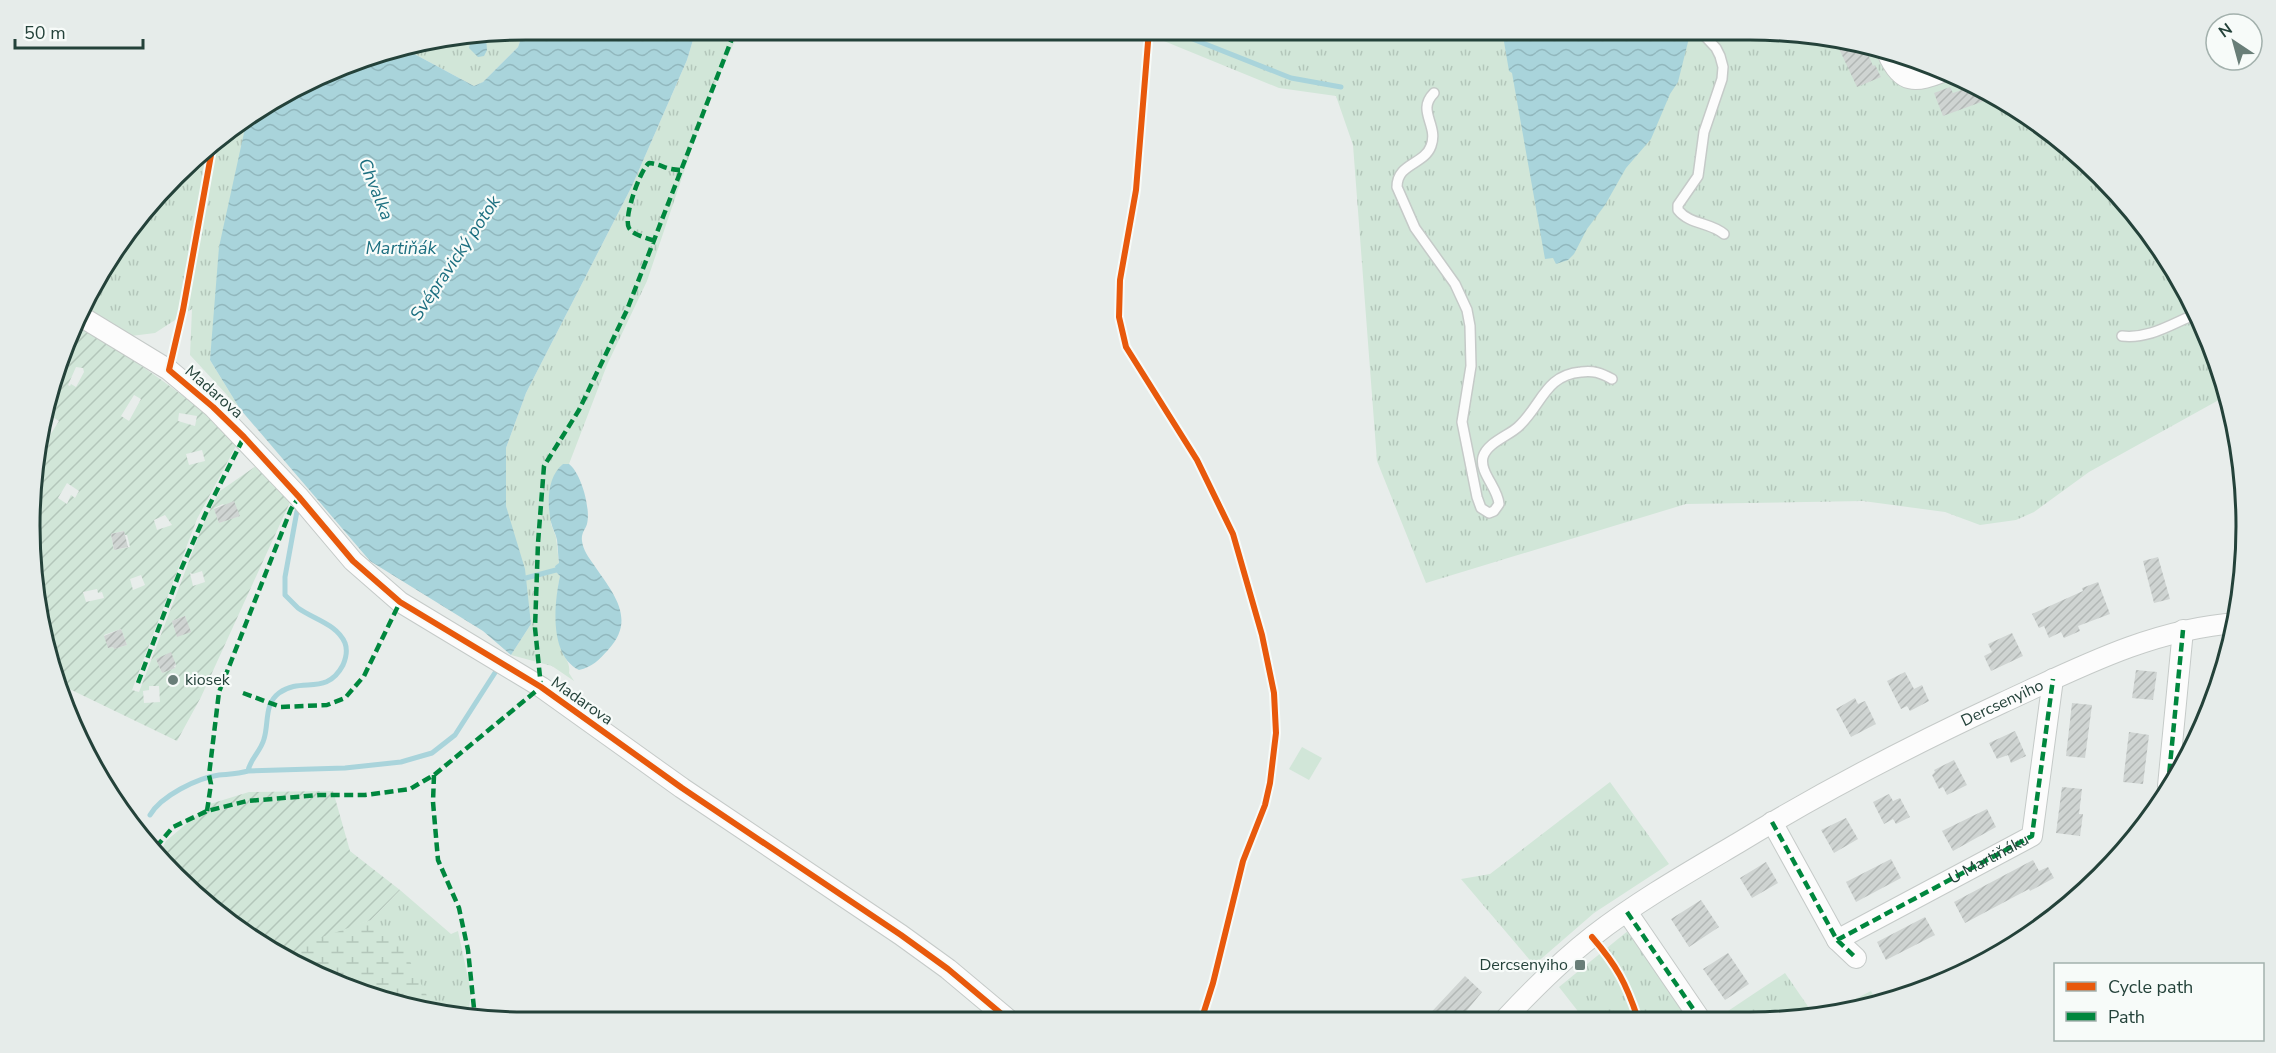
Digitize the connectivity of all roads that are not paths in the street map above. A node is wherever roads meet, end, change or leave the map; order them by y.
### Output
1 (1708, 40) edge
2 (1893, 62) edge
3 (1931, 76) edge
4 (1434, 93) dead end
5 (1724, 234) dead end
6 (2188, 318) edge
7 (87, 320) edge
8 (2122, 336) dead end
9 (1611, 379) dead end
10 (2226, 623) edge
11 (2183, 630) junction
12 (2053, 679) junction
13 (2169, 771) edge
14 (1772, 822) junction
15 (1627, 912) junction
16 (1837, 940) junction
17 (1857, 958) dead end
18 (999, 1012) edge
19 (1512, 1012) edge
20 (1695, 1012) edge

1 - 5 lane
2 - 3 street
4 - 9 lane
6 - 8 lane
7 - 18 street, Madarova
10 - 11 street, Dercsenyiho
11 - 12 street, Dercsenyiho
11 - 13 street
12 - 14 street, Dercsenyiho
12 - 16 street, U Martiňáku
14 - 15 street, Dercsenyiho
14 - 16 street
15 - 19 street, Dercsenyiho
15 - 20 street
16 - 17 street

